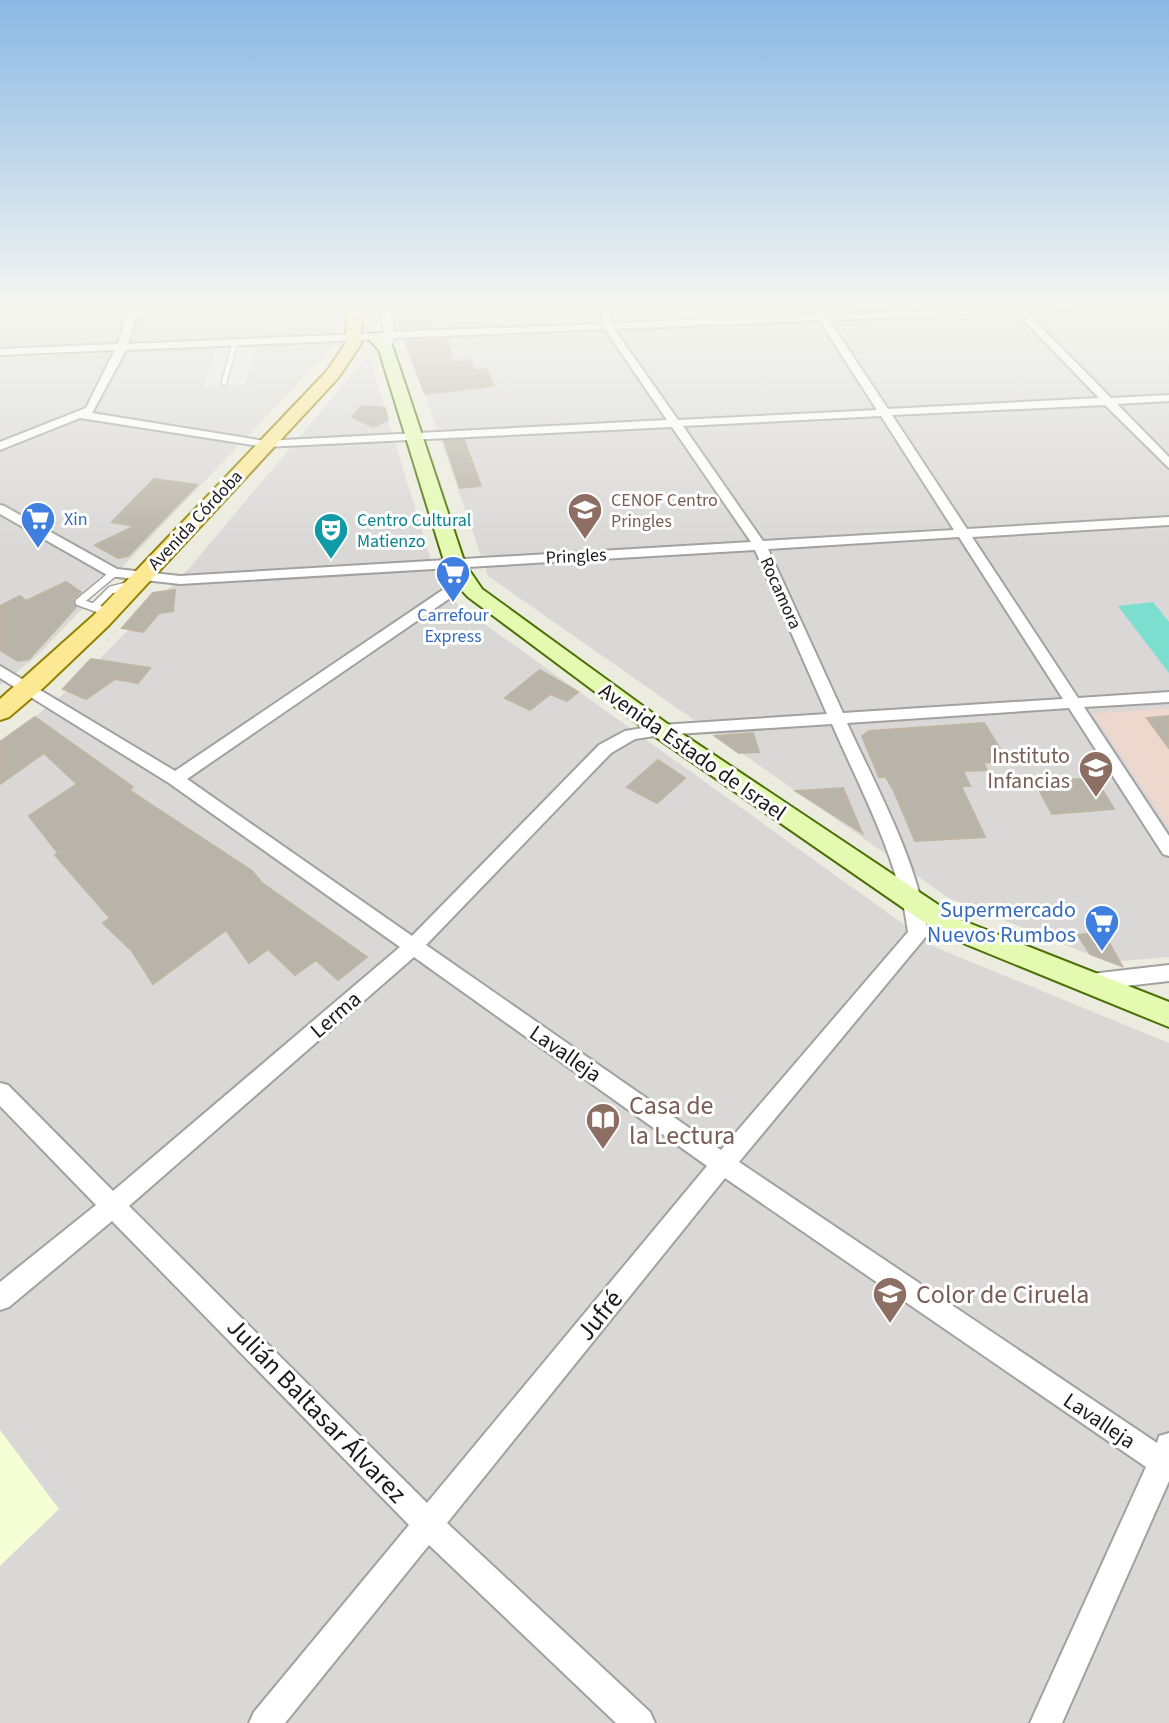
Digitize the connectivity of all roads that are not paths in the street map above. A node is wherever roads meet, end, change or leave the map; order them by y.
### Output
1 (104, 387) edge
2 (316, 387) edge
3 (395, 387) edge
4 (651, 387) edge
5 (868, 387) edge
6 (1093, 387) edge
7 (1169, 398) edge
8 (1106, 401) junction
9 (885, 413) junction
10 (82, 415) junction
11 (676, 423) junction
12 (415, 437) junction
13 (265, 444) junction
14 (0, 446) edge
15 (1169, 464) edge
16 (0, 509) edge
17 (1169, 521) edge
18 (964, 534) junction
19 (760, 546) junction
20 (114, 573) junction
21 (460, 573) junction
22 (138, 581) junction
23 (101, 610) junction
24 (0, 671) edge
25 (31, 687) junction
26 (1169, 697) edge
27 (1072, 704) junction
28 (0, 712) edge
29 (836, 719) junction
30 (661, 730) junction
31 (175, 779) junction
32 (1169, 850) edge
33 (914, 904) junction
34 (414, 946) junction
35 (1169, 973) edge
36 (1091, 982) junction
37 (1169, 1015) edge
38 (0, 1092) edge
39 (723, 1164) junction
40 (115, 1204) junction
41 (0, 1298) edge
42 (1167, 1458) edge
43 (428, 1524) junction
44 (265, 1723) edge
45 (639, 1723) edge
46 (1046, 1723) edge

1 - 10 street
2 - 13 main road, Avenida Córdoba
3 - 12 main road
4 - 11 street, Rocamora
5 - 9 street
6 - 8 street
7 - 8 street
8 - 9 street
8 - 15 street
9 - 11 street
9 - 18 street
10 - 13 street
10 - 14 street
11 - 12 street
11 - 19 street, Rocamora
12 - 13 street
12 - 21 main road
13 - 22 main road, Avenida Córdoba
16 - 20 street, Pringles
17 - 18 street, Pringles
18 - 19 street, Pringles
18 - 27 street
19 - 21 street, Pringles
19 - 29 street, Rocamora
20 - 22 street, Pringles
20 - 23 lane
21 - 22 street, Pringles
21 - 30 main road, Avenida Estado de Israel
21 - 31 street
22 - 23 main road, Avenida Córdoba
23 - 25 main road, Avenida Córdoba
24 - 25 street, Lavalleja
25 - 28 main road, Avenida Córdoba
25 - 31 street, Lavalleja
26 - 27 street, Lerma
27 - 29 street, Lerma
27 - 32 street
29 - 30 street, Lerma
29 - 33 street, Rocamora
30 - 33 main road, Avenida Estado de Israel
30 - 34 street, Lerma
31 - 34 street, Lavalleja
33 - 36 main road, Avenida Estado de Israel
33 - 39 street, Jufré
34 - 39 street, Lavalleja
34 - 40 street, Lerma
35 - 36 street
36 - 37 main road, Avenida Estado de Israel
38 - 40 street, Julián Baltasar Álvarez
39 - 42 street, Lavalleja
39 - 43 street, Jufré
40 - 41 street, Lerma
40 - 43 street, Julián Baltasar Álvarez
42 - 46 street
43 - 44 street, Jufré
43 - 45 street, Julián Baltasar Álvarez

